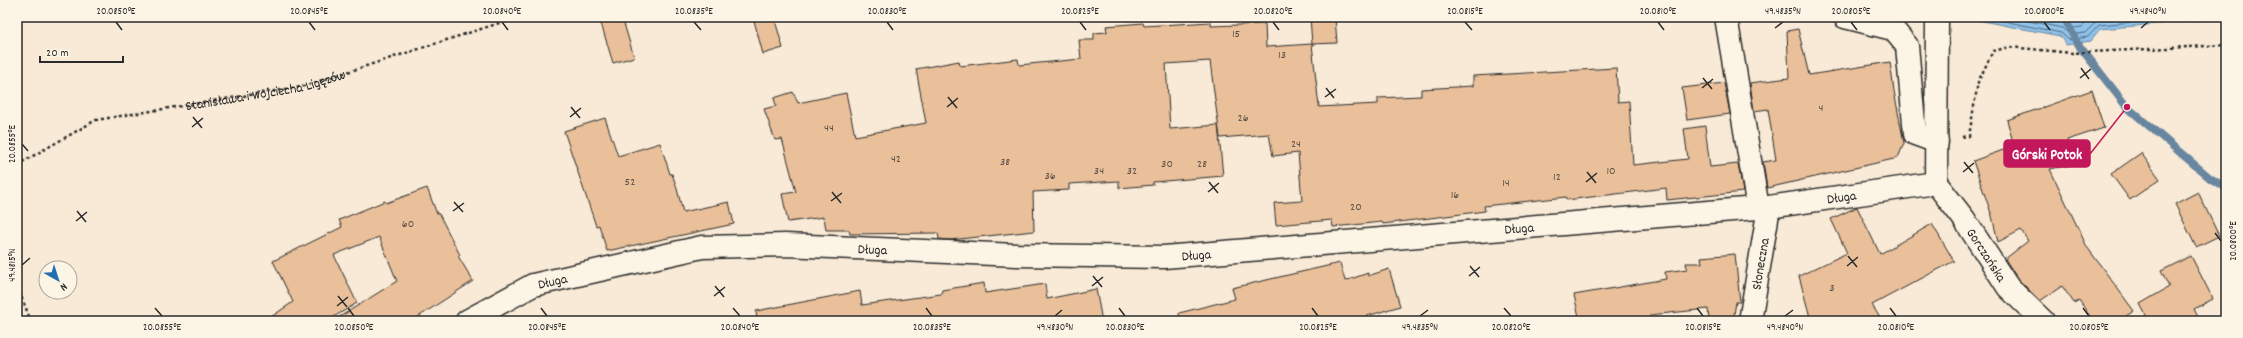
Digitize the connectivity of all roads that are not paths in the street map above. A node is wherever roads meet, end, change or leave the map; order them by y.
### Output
1 (1726, 17) edge
2 (1845, 17) edge
3 (1938, 21) edge
4 (1937, 142) junction
5 (1936, 183) junction
6 (1763, 208) junction
7 (467, 321) edge
8 (1750, 321) edge
9 (2043, 321) edge

1 - 6 street, Słoneczna
2 - 4 street
3 - 4 street
4 - 5 street
5 - 6 street, Długa
5 - 9 street, Gorczańska
6 - 7 street, Długa
6 - 8 street, Słoneczna

